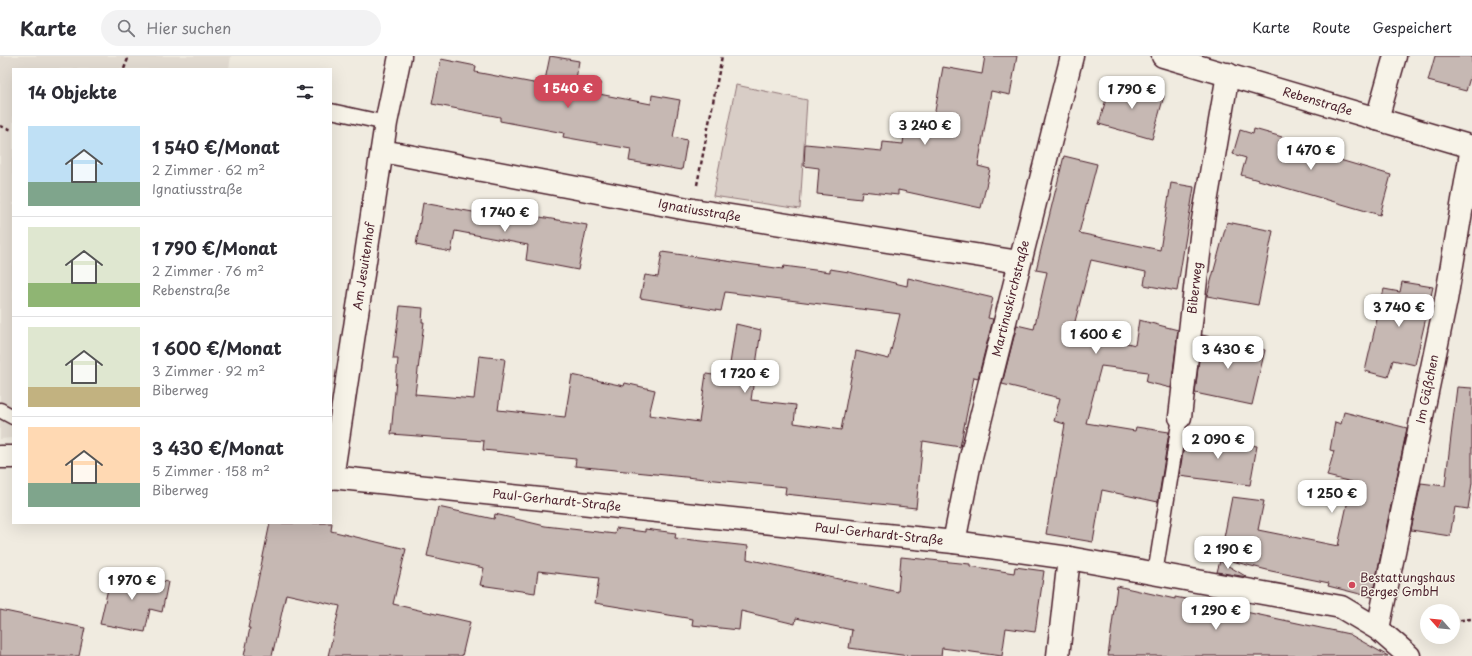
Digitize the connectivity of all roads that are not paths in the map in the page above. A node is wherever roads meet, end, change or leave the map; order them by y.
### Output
1 (400, 56) edge
2 (1072, 56) edge
3 (1163, 56) edge
4 (1395, 56) edge
5 (1228, 74) junction
6 (332, 111) edge
7 (1377, 120) junction
8 (386, 123) junction
9 (1472, 147) edge
10 (382, 151) junction
11 (1019, 262) junction
12 (0, 410) edge
13 (12, 416) edge
14 (1180, 417) joint
15 (0, 457) edge
16 (12, 457) edge
17 (332, 478) edge
18 (954, 542) junction
19 (1069, 558) junction
20 (1155, 574) junction
21 (1378, 629) junction
22 (1058, 656) edge
23 (1409, 656) edge

1 - 8 street, Am Jesuitenhof
2 - 11 street, Martinuskirchstraße
3 - 5 street, Rebenstraße
4 - 7 street
5 - 7 street, Rebenstraße
5 - 14 street, Biberweg
6 - 8 lane
7 - 9 street, Rebenstraße
8 - 10 street, Am Jesuitenhof
9 - 21 street, Im Gäßchen
10 - 11 street, Ignatiusstraße
10 - 17 street, Am Jesuitenhof
11 - 18 street, Martinuskirchstraße
12 - 13 lane
14 - 20 lane, Biberweg
15 - 16 street
17 - 18 street, Paul-Gerhardt-Straße
18 - 19 street, Paul-Gerhardt-Straße
19 - 20 street, Paul-Gerhardt-Straße
19 - 22 street
20 - 21 street, Paul-Gerhardt-Straße
21 - 23 street, Paul-Gerhardt-Straße

